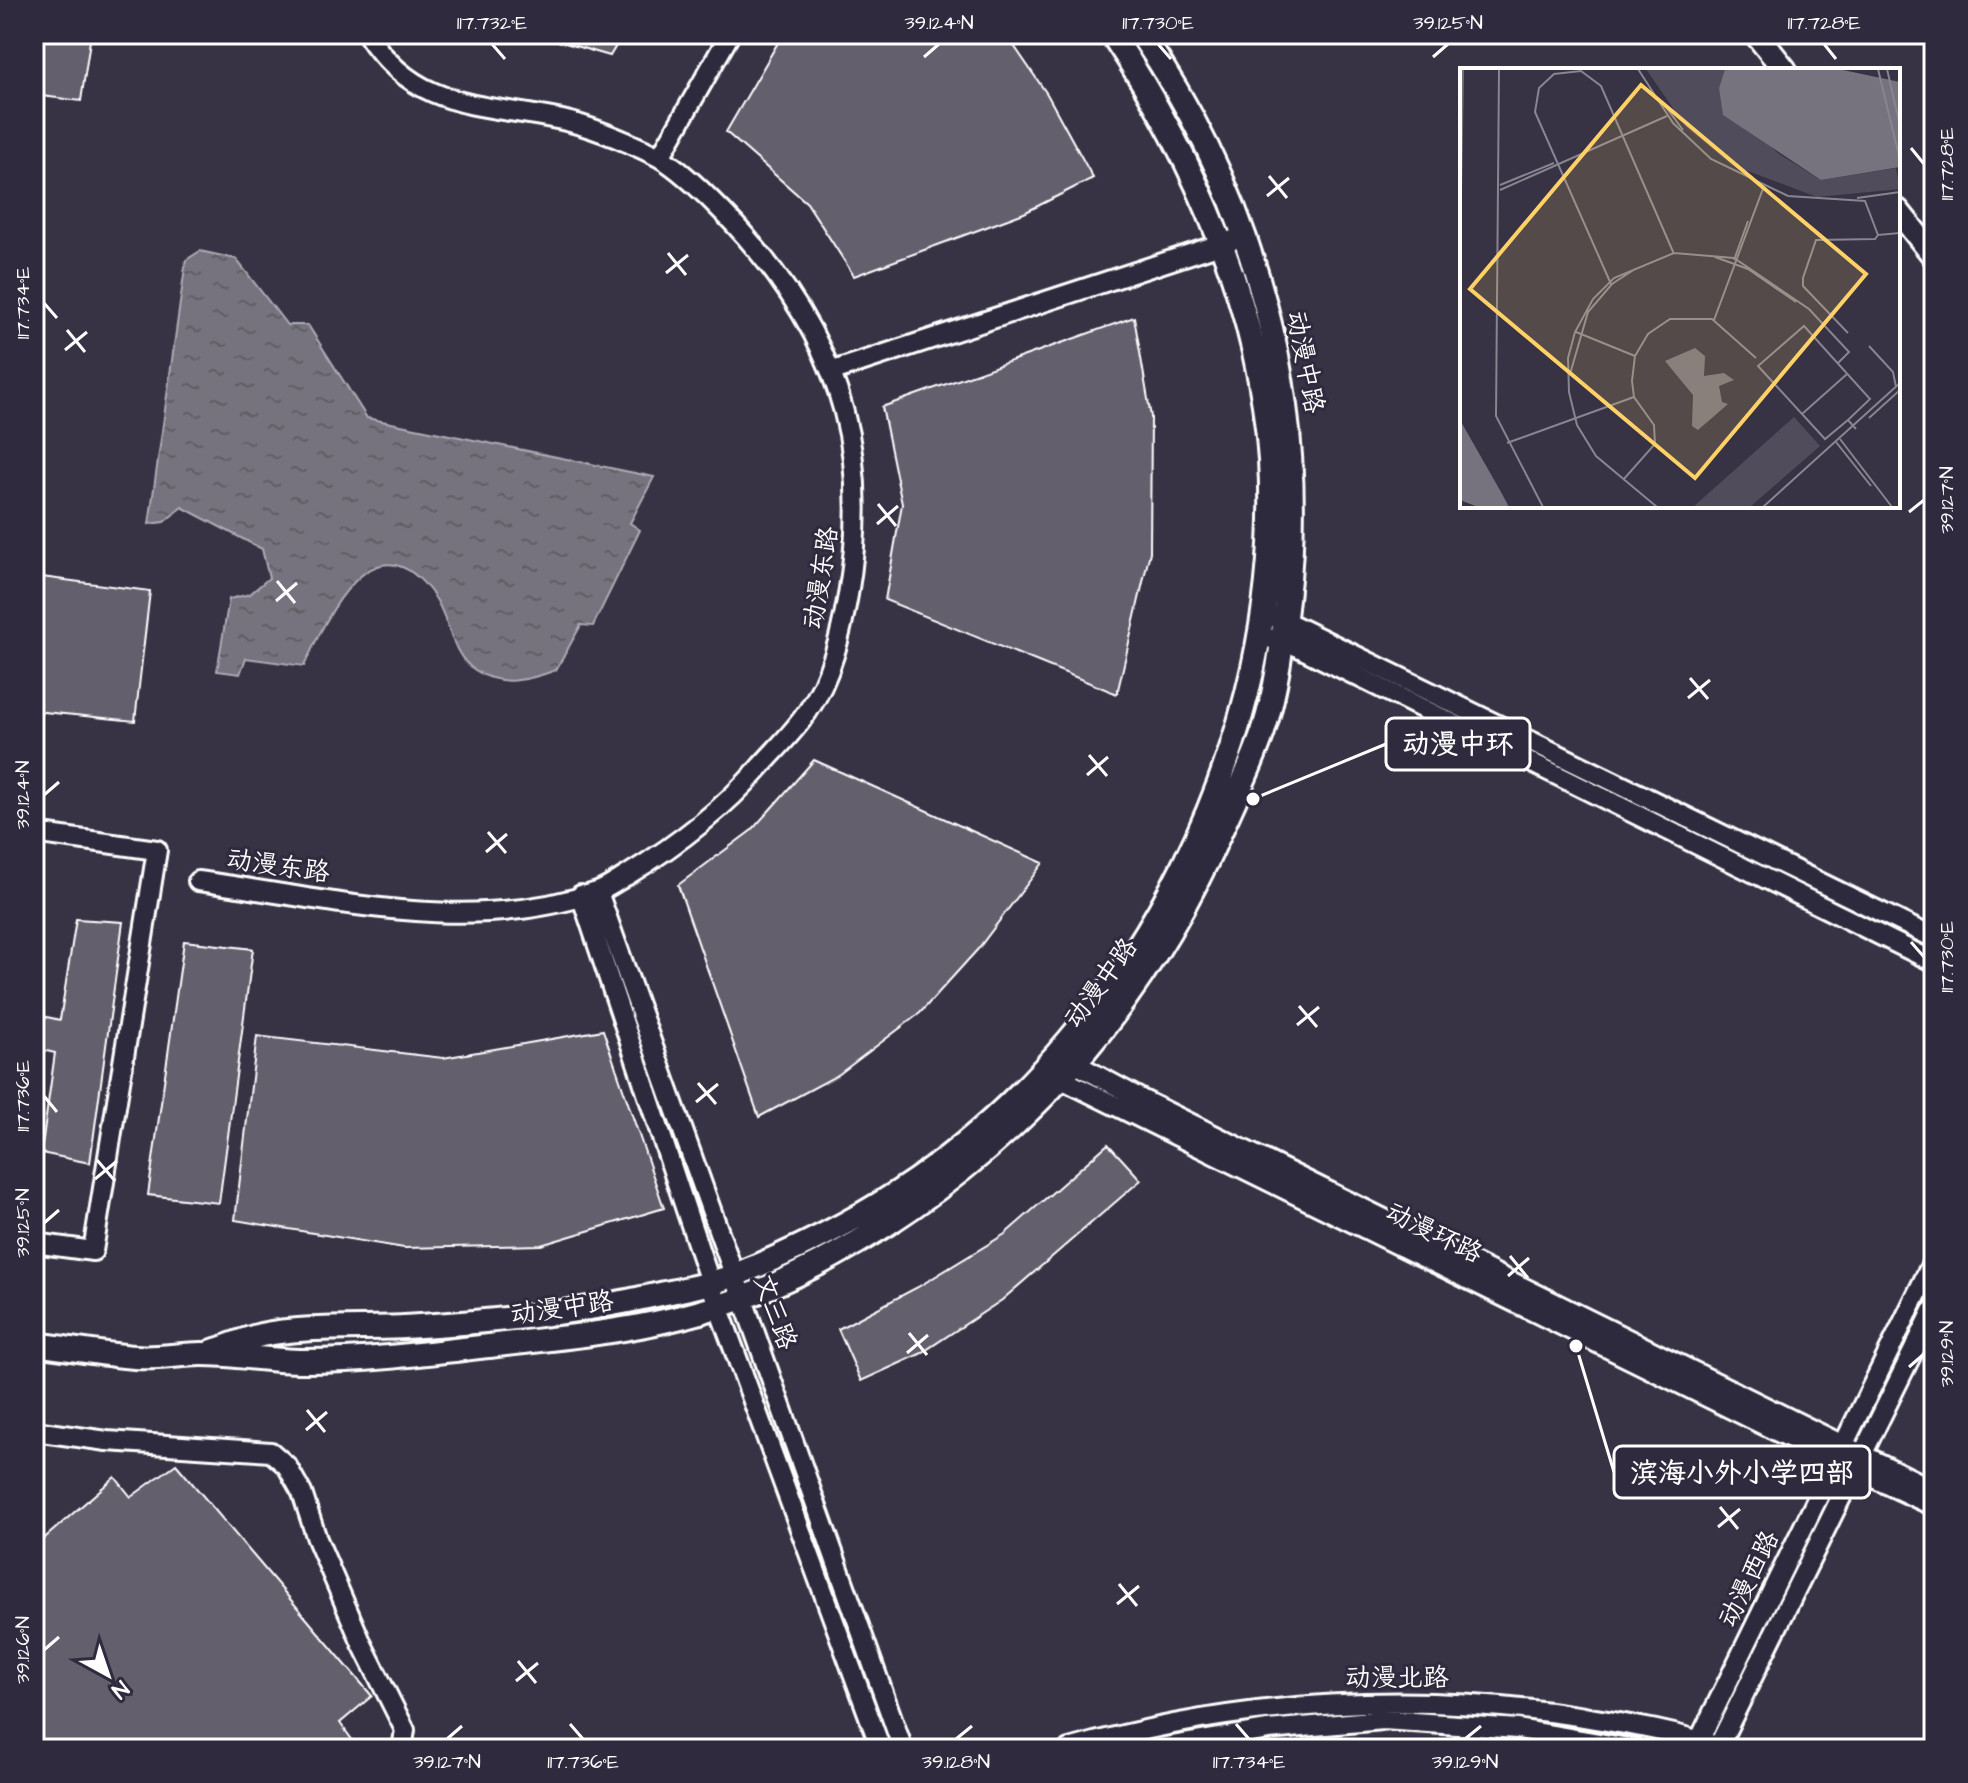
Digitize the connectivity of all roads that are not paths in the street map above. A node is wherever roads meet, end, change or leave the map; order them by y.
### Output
1 (367, 34) edge
2 (730, 34) edge
3 (1112, 34) edge
4 (1141, 34) edge
5 (1756, 34) edge
6 (1783, 68) edge
7 (660, 157) junction
8 (1900, 214) edge
9 (1245, 236) junction
10 (1221, 244) junction
11 (1934, 256) edge
12 (833, 371) junction
13 (1263, 613) junction
14 (1284, 630) junction
15 (1260, 638) junction
16 (34, 833) edge
17 (198, 881) dead end
18 (590, 893) junction
19 (1934, 938) edge
20 (1934, 962) edge
21 (1059, 1067) junction
22 (34, 1243) edge
23 (1934, 1259) edge
24 (734, 1275) junction
25 (711, 1283) junction
26 (742, 1298) junction
27 (718, 1306) junction
28 (1934, 1309) edge
29 (34, 1344) edge
30 (204, 1354) junction
31 (34, 1431) edge
32 (1840, 1453) junction
33 (1859, 1462) junction
34 (1934, 1490) edge
35 (1934, 1506) edge
36 (1697, 1745) edge
37 (1720, 1748) edge
38 (402, 1749) edge
39 (881, 1749) edge
40 (903, 1749) edge
41 (1069, 1749) edge
42 (1155, 1749) edge
43 (1634, 1749) edge

1 - 7 street, 动漫东路
2 - 7 street
3 - 10 street, 动漫中路
4 - 9 street, 动漫中路
5 - 6 street
7 - 12 street, 动漫东路
8 - 11 street
9 - 10 street
9 - 14 street, 动漫中路
10 - 12 street
10 - 13 street, 动漫中路
12 - 18 street, 动漫东路
13 - 14 street
13 - 15 street, 动漫中路
14 - 15 street
14 - 19 street
14 - 20 street
14 - 21 street, 动漫中路
15 - 21 street, 动漫中路
16 - 22 street
17 - 18 street, 动漫东路
18 - 24 street, 文三路
18 - 25 street, 文三路
21 - 24 street, 动漫中路
21 - 26 street, 动漫中路
21 - 32 street, 动漫环路
23 - 32 street, 动漫西路
24 - 25 street, 动漫中路
24 - 26 street, 文三路
25 - 27 street, 文三路
25 - 30 street, 动漫中路
26 - 27 street, 动漫中路
26 - 40 street, 文三路
27 - 30 street, 动漫中路
27 - 39 street, 文三路
28 - 33 street, 动漫西路
29 - 30 street, 动漫中路
31 - 38 street
32 - 33 street, 动漫环路
32 - 36 street, 动漫西路
33 - 34 street, 动漫环路
33 - 35 street, 动漫环路
33 - 37 street, 动漫西路
36 - 37 street, 动漫北路
36 - 41 street, 动漫北路
42 - 43 street, 动漫北路

